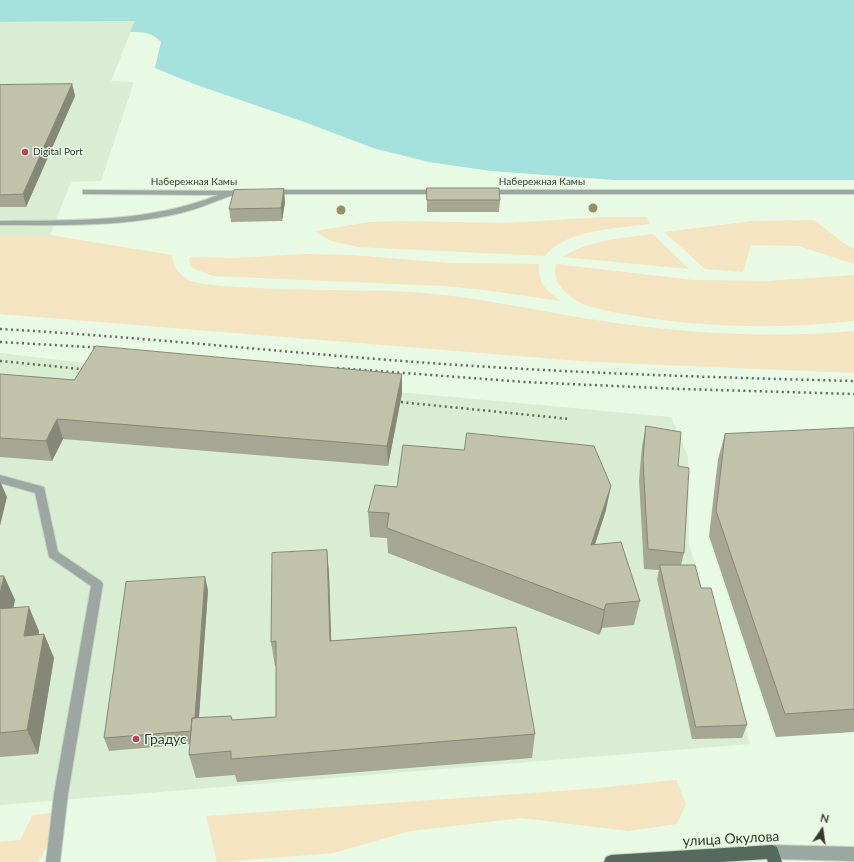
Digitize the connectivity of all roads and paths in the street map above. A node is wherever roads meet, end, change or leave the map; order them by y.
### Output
1 (86, 192) dead end
2 (231, 192) junction
3 (452, 192) edge
4 (476, 192) edge
5 (854, 192) edge
6 (0, 223) edge
7 (0, 479) edge
8 (854, 854) edge
9 (774, 857) edge
10 (53, 862) edge
11 (610, 862) edge

1 - 2 street, Набережная Камы
2 - 3 street, Набережная Камы
2 - 6 street
4 - 5 street, Набережная Камы
7 - 10 street
8 - 9 street, улица Окулова
9 - 11 main road, улица Окулова

